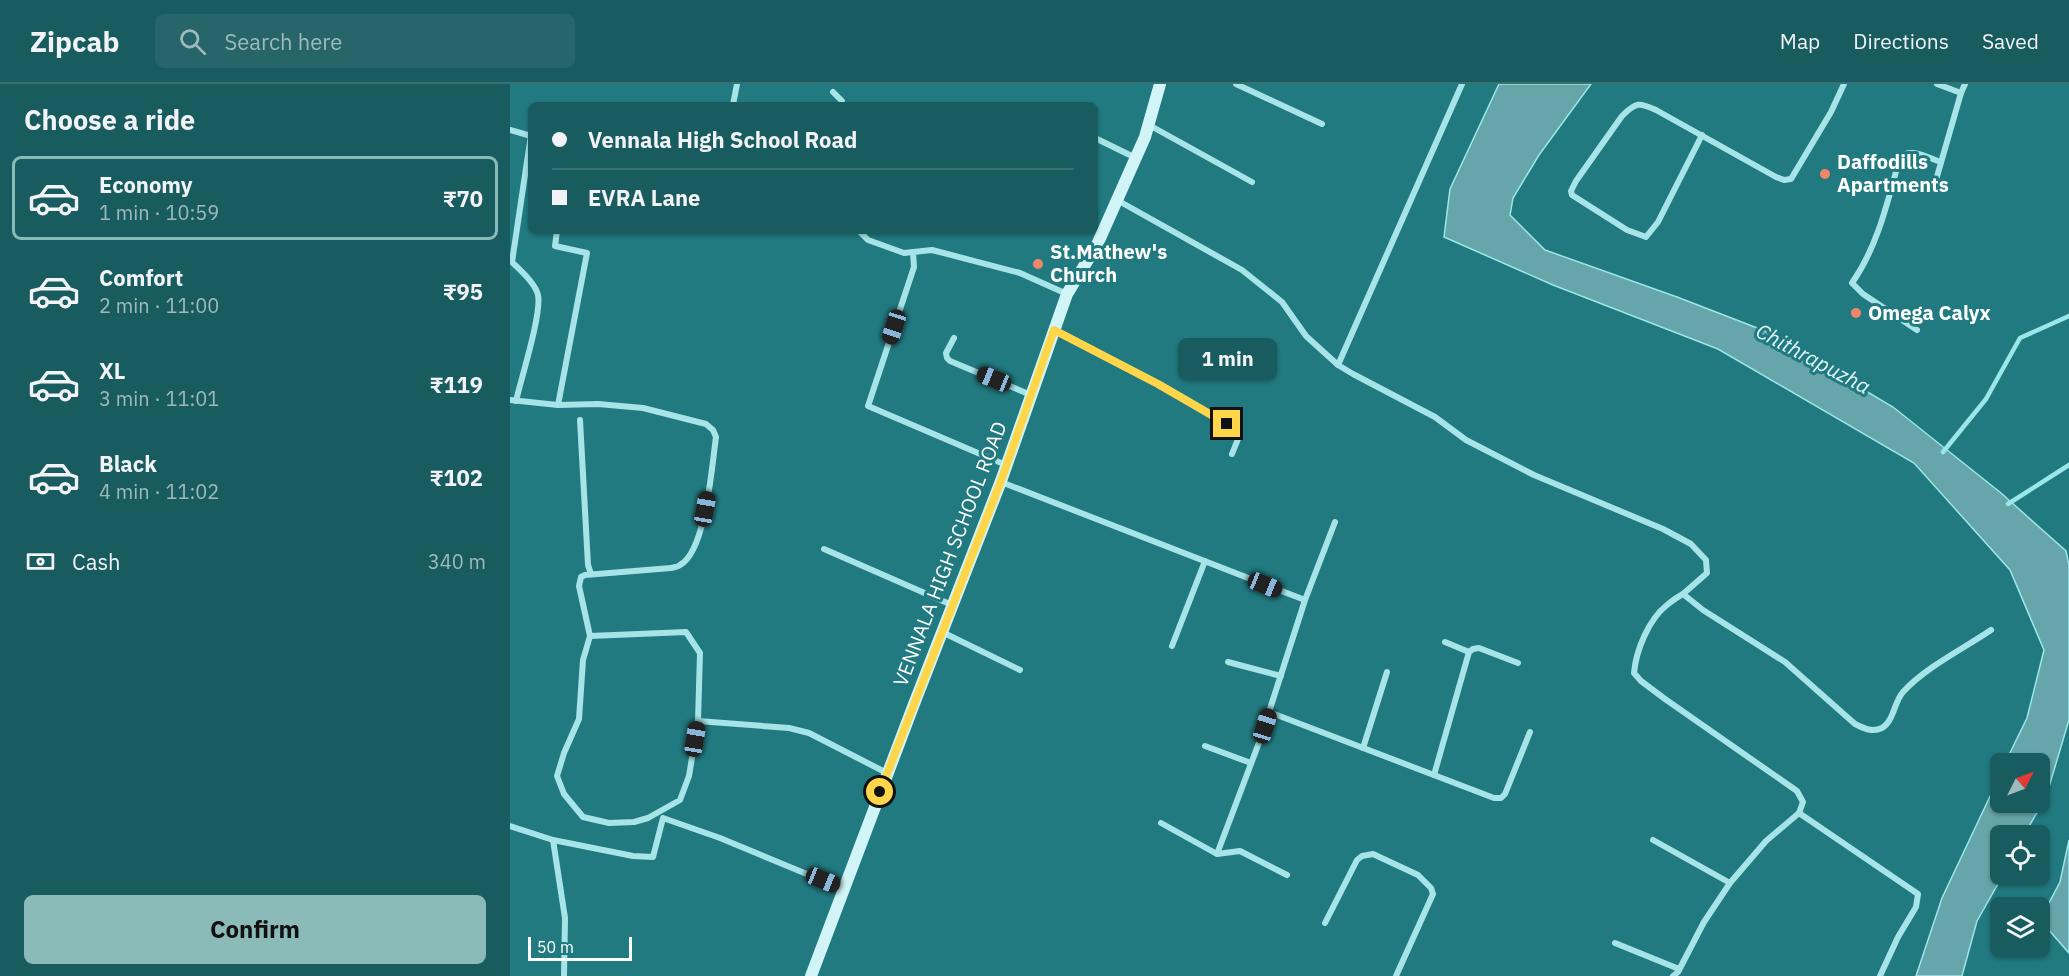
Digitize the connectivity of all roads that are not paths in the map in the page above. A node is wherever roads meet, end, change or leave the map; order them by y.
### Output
1 (737, 84) edge
2 (1160, 84) edge
3 (1236, 84) edge
4 (1462, 84) edge
5 (1844, 84) edge
6 (1937, 84) edge
7 (1965, 84) edge
8 (833, 92) dead end
9 (1961, 93) junction
10 (734, 102) edge
11 (842, 102) edge
12 (1148, 124) junction
13 (1322, 124) dead end
14 (510, 130) edge
15 (528, 135) edge
16 (1702, 135) junction
17 (1098, 139) edge
18 (528, 156) edge
19 (1136, 158) junction
20 (1941, 162) junction
21 (1936, 180) dead end
22 (1252, 182) dead end
23 (1117, 200) junction
24 (557, 234) edge
25 (862, 234) edge
26 (913, 252) junction
27 (1067, 294) junction
28 (1054, 330) junction
29 (1917, 330) dead end
30 (954, 338) dead end
31 (1338, 365) junction
32 (1032, 395) junction
33 (513, 400) edge
34 (558, 405) junction
35 (580, 420) dead end
36 (1232, 454) dead end
37 (1006, 465) junction
38 (1001, 481) junction
39 (1335, 522) dead end
40 (824, 549) dead end
41 (1205, 561) junction
42 (591, 574) junction
43 (1683, 594) junction
44 (1305, 600) junction
45 (952, 604) junction
46 (1991, 630) dead end
47 (942, 632) junction
48 (590, 636) junction
49 (1445, 642) dead end
50 (1172, 646) dead end
51 (1469, 652) junction
52 (1228, 662) dead end
53 (1518, 663) dead end
54 (1020, 670) dead end
55 (1387, 672) dead end
56 (1281, 675) junction
57 (1269, 712) junction
58 (698, 721) junction
59 (1530, 732) dead end
60 (1205, 746) dead end
61 (1363, 748) junction
62 (1251, 763) junction
63 (887, 773) junction
64 (1434, 775) junction
65 (1799, 813) junction
66 (1161, 823) dead end
67 (510, 826) edge
68 (553, 840) junction
69 (1653, 840) dead end
70 (1217, 854) junction
71 (1287, 875) dead end
72 (1730, 883) junction
73 (843, 889) junction
74 (1325, 923) dead end
75 (1615, 943) dead end
76 (1679, 969) junction
77 (564, 976) edge
78 (811, 976) edge
79 (1396, 976) edge
80 (1673, 976) edge
81 (1880, 976) edge

1 - 10 street
2 - 12 main road, VENNALA HIGH SCHOOL ROAD
3 - 13 street
4 - 31 street
5 - 16 street
6 - 9 street
7 - 9 street
8 - 11 street
9 - 20 street
12 - 19 main road, VENNALA HIGH SCHOOL ROAD
12 - 22 street
14 - 15 street
16 - 16 street
17 - 19 street
18 - 33 street
19 - 23 main road, VENNALA HIGH SCHOOL ROAD
20 - 21 street
20 - 29 street
23 - 27 main road, VENNALA HIGH SCHOOL ROAD
23 - 31 street
24 - 34 street
25 - 26 street
26 - 27 street
26 - 37 street
27 - 28 main road, VENNALA HIGH SCHOOL ROAD
28 - 32 main road, VENNALA HIGH SCHOOL ROAD
28 - 36 street
30 - 32 street
31 - 43 street
32 - 37 main road, VENNALA HIGH SCHOOL ROAD
33 - 34 street
34 - 42 street
35 - 42 street
37 - 38 main road, VENNALA HIGH SCHOOL ROAD
38 - 41 street
38 - 45 main road, VENNALA HIGH SCHOOL ROAD
39 - 44 street
40 - 45 street
41 - 44 street
41 - 50 street
42 - 48 street
43 - 46 street
43 - 65 street
44 - 56 street
45 - 47 main road, VENNALA HIGH SCHOOL ROAD
47 - 54 street
47 - 63 main road, VENNALA HIGH SCHOOL ROAD
48 - 58 street
48 - 58 street
49 - 51 street
51 - 53 street
51 - 64 street
52 - 56 street
55 - 61 street
56 - 57 street
57 - 61 street
57 - 62 street
58 - 63 street
59 - 64 street
60 - 62 street
61 - 64 street
62 - 70 street
63 - 73 main road, VENNALA HIGH SCHOOL ROAD
65 - 72 street
65 - 81 street
66 - 70 street
67 - 68 street
68 - 73 street
68 - 77 street
69 - 72 street
70 - 71 street
72 - 76 street
73 - 78 main road, VENNALA HIGH SCHOOL ROAD
74 - 79 street
75 - 76 street
76 - 80 street

